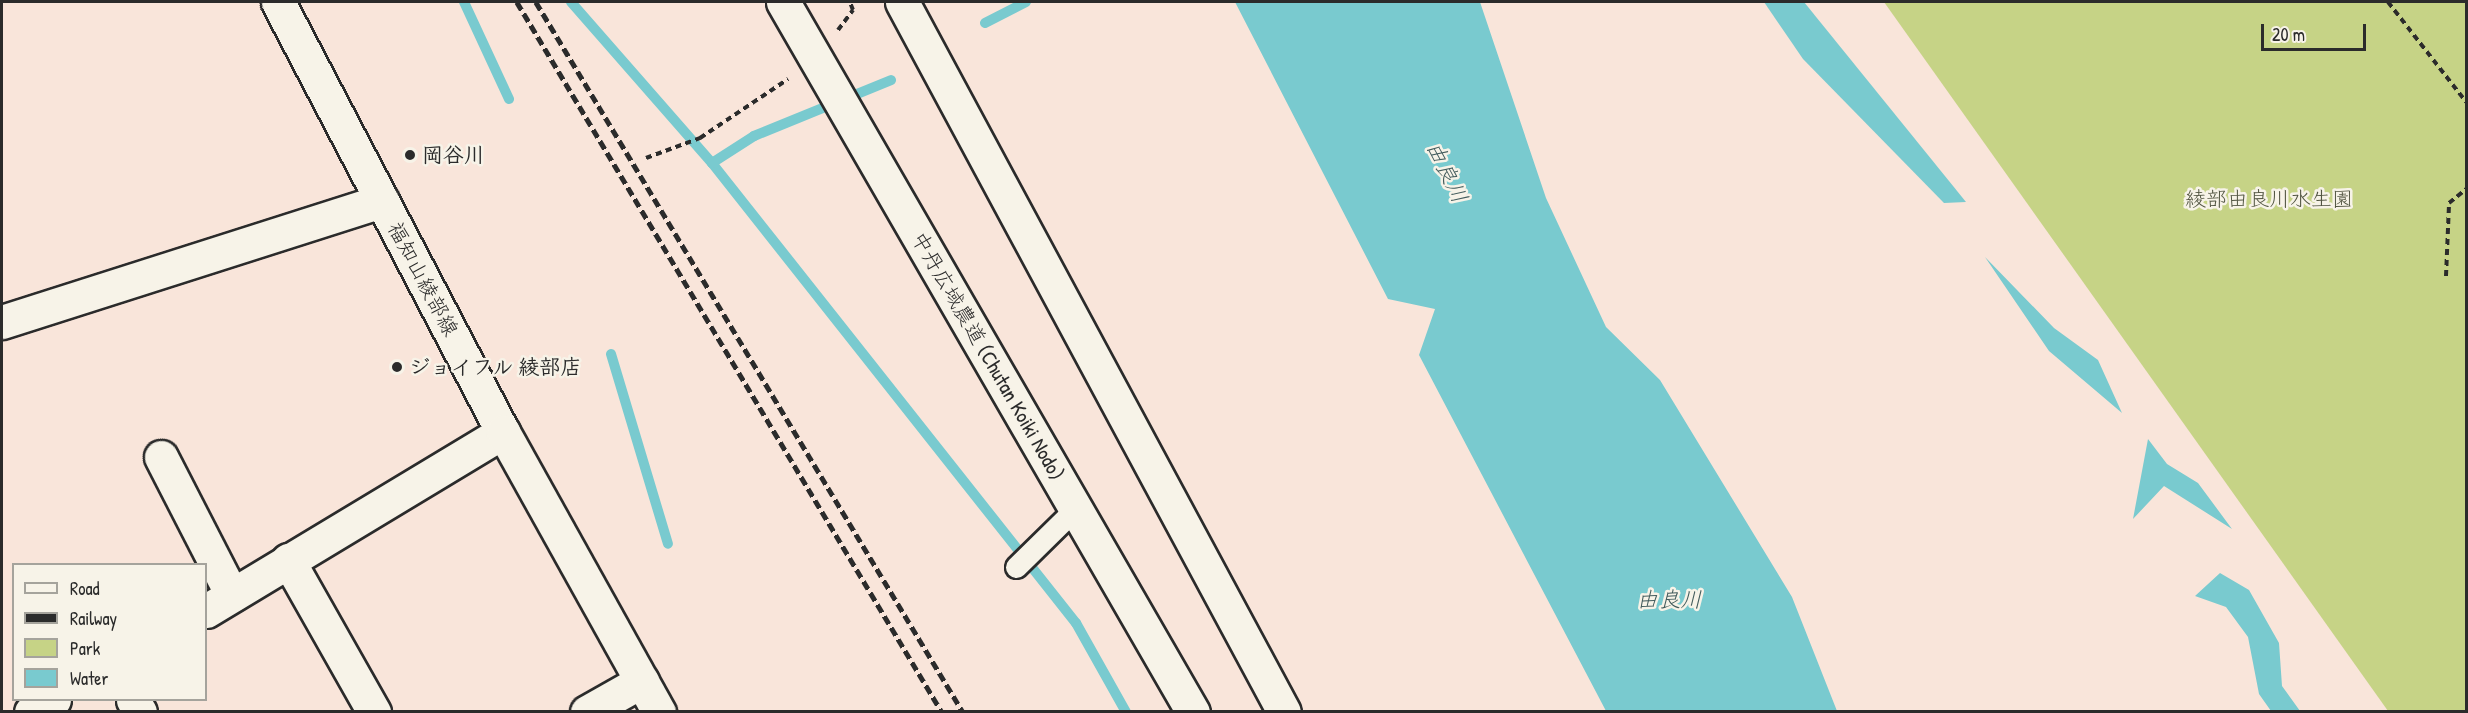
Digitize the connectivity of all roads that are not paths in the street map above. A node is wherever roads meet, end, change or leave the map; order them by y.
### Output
1 (278, 2) edge
2 (783, 2) edge
3 (902, 2) edge
4 (382, 201) junction
5 (2, 322) edge
6 (503, 432) junction
7 (161, 457) dead end
8 (1076, 508) junction
9 (288, 560) junction
10 (203, 563) edge
11 (1016, 567) dead end
12 (207, 573) edge
13 (219, 603) edge
14 (642, 681) junction
15 (50, 701) edge
16 (31, 711) edge
17 (374, 711) edge
18 (587, 711) edge
19 (658, 711) edge
20 (1193, 711) edge
21 (1284, 711) edge

1 - 4 street, 福知山綾部線
2 - 8 street, 中丹広域農道 (Chutan Koiki Nodo)
3 - 21 street
4 - 5 street
4 - 6 street, 福知山綾部線
6 - 9 street
6 - 14 street, 福知山綾部線
7 - 10 street
8 - 11 lane
8 - 20 street, 中丹広域農道 (Chutan Koiki Nodo)
9 - 13 street
9 - 17 street
12 - 13 street
14 - 18 street
14 - 19 street, 福知山綾部線
15 - 16 street

